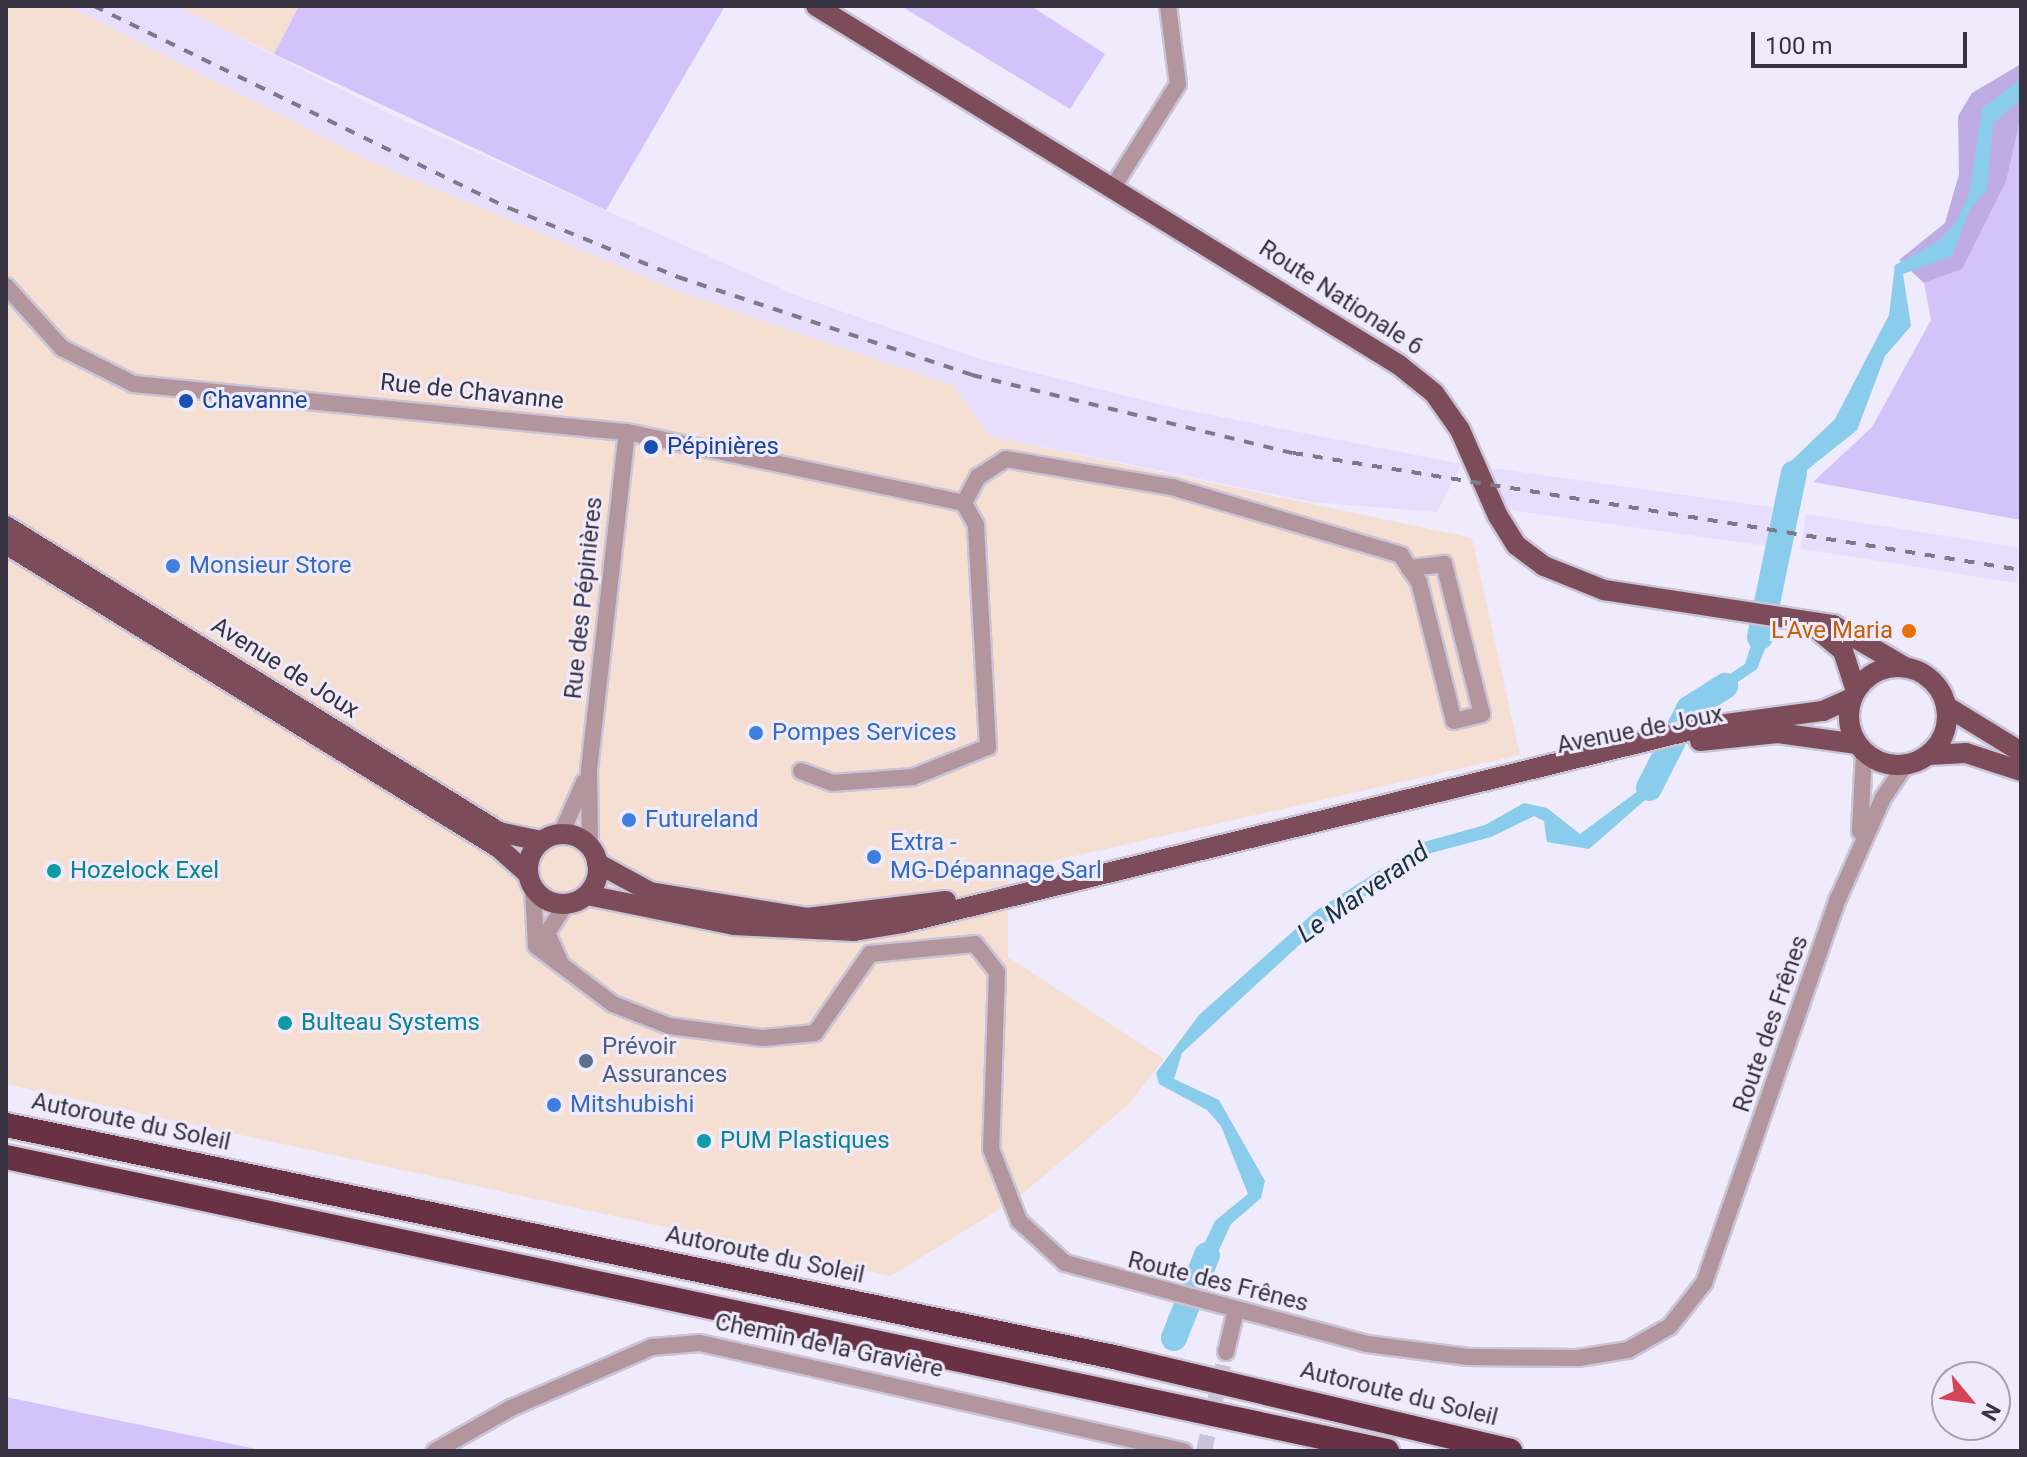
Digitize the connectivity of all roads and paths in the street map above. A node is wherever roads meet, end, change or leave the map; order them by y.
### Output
1 (816, 6) edge
2 (1168, 6) edge
3 (1115, 184) junction
4 (6, 286) edge
5 (627, 432) junction
6 (964, 503) junction
7 (6, 526) edge
8 (6, 544) edge
9 (1409, 568) junction
10 (1794, 618) junction
11 (1905, 667) junction
12 (1854, 694) junction
13 (1946, 706) junction
14 (1698, 734) junction
15 (1860, 748) junction
16 (2021, 752) edge
17 (1928, 755) junction
18 (1906, 764) junction
19 (589, 770) junction
20 (801, 771) dead end
21 (2021, 771) edge
22 (561, 834) junction
23 (541, 841) junction
24 (1857, 852) junction
25 (594, 855) junction
26 (530, 881) junction
27 (1040, 887) junction
28 (587, 895) junction
29 (565, 905) junction
30 (563, 969) junction
31 (6, 1125) edge
32 (6, 1157) edge
33 (1236, 1310) junction
34 (1226, 1352) tunnel mouth
35 (435, 1451) edge
36 (1184, 1451) edge
37 (1387, 1451) edge
38 (1510, 1451) edge

1 - 3 main road, Route Nationale 6
2 - 3 street
3 - 10 main road, Route Nationale 6
4 - 5 street, Rue de Chavanne
5 - 6 street, Rue de Chavanne
5 - 19 street, Rue des Pépinières
6 - 9 street
6 - 20 street
7 - 23 main road, Avenue de Joux
8 - 26 main road, Avenue de Joux
9 - 9 street
10 - 11 main road, Route Nationale 6
10 - 12 main road, Route Nationale 6
11 - 12 main road
11 - 13 main road
12 - 14 main road, Avenue de Joux
12 - 15 main road
13 - 16 main road
13 - 17 main road
14 - 15 main road, Avenue de Joux
14 - 27 main road, Avenue de Joux
15 - 18 main road
15 - 24 street, Route des Frênes
17 - 18 main road
17 - 21 main road
18 - 24 street, Route des Frênes
19 - 22 street, Rue des Pépinières
19 - 25 street, Rue des Pépinières
22 - 23 main road
22 - 25 main road
23 - 26 main road
24 - 33 street, Route des Frênes
25 - 27 main road, Avenue de Joux
25 - 28 main road
26 - 29 main road
26 - 30 street, Route des Frênes
27 - 28 main road, Avenue de Joux
28 - 29 main road
29 - 30 street
30 - 33 street, Route des Frênes
31 - 38 highway, Autoroute du Soleil
32 - 37 highway
33 - 34 street
35 - 36 street, Chemin de la Gravière

